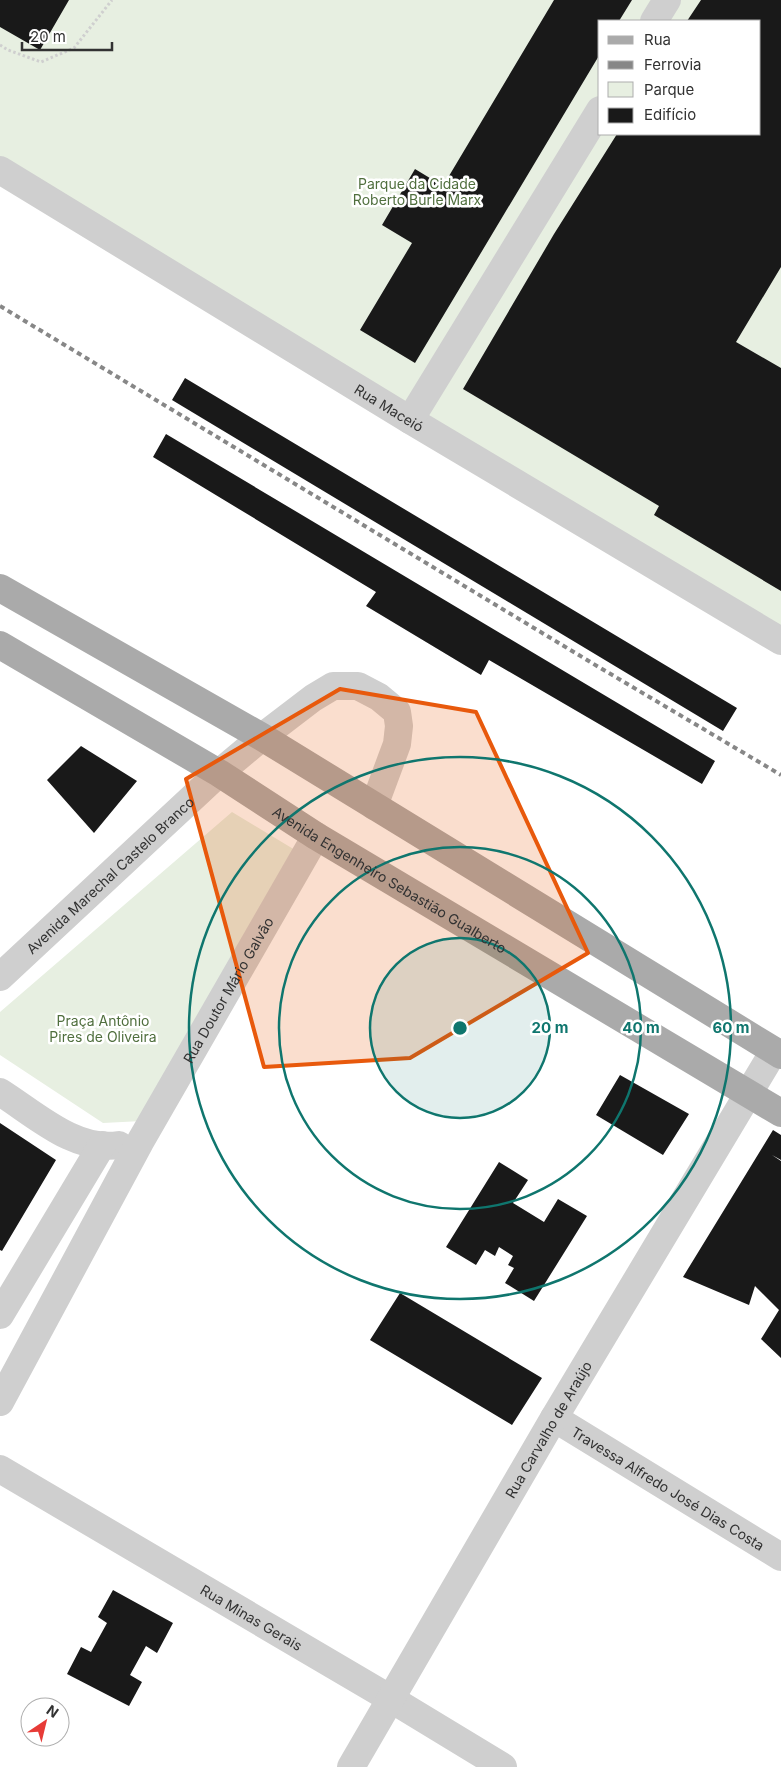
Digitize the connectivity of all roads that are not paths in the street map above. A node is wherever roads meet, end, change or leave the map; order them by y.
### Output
1 (667, 0) edge
2 (655, 20) edge
3 (598, 113) edge
4 (0, 170) edge
5 (410, 420) junction
6 (0, 588) edge
7 (781, 641) edge
8 (0, 645) edge
9 (262, 737) junction
10 (219, 773) junction
11 (374, 806) junction
12 (316, 836) junction
13 (0, 977) edge
14 (777, 1053) edge
15 (0, 1092) edge
16 (748, 1094) junction
17 (781, 1113) edge
18 (140, 1142) junction
19 (102, 1145) junction
20 (0, 1315) edge
21 (0, 1402) edge
22 (554, 1418) junction
23 (0, 1468) edge
24 (781, 1557) edge
25 (392, 1699) junction
26 (351, 1767) edge
27 (503, 1767) edge

1 - 2 street
3 - 5 street
4 - 5 street, Rua Maceió
5 - 7 street, Rua Maceió
6 - 9 main road
8 - 10 main road, Avenida Engenheiro Sebastião Gualberto
9 - 10 street, Avenida Marechal Castelo Branco
9 - 11 main road
9 - 11 street, Avenida Marechal Castelo Branco
10 - 12 main road, Avenida Engenheiro Sebastião Gualberto
10 - 13 street, Avenida Marechal Castelo Branco
11 - 14 main road
12 - 16 main road, Avenida Engenheiro Sebastião Gualberto
12 - 18 street, Rua Doutor Mário Galvão
14 - 16 street, Rua Carvalho de Araújo
15 - 19 street
16 - 17 main road, Avenida Engenheiro Sebastião Gualberto
16 - 22 street, Rua Carvalho de Araújo
18 - 19 street
18 - 21 street, Rua Doutor Mário Galvão
19 - 20 street
22 - 24 street, Travessa Alfredo José Dias Costa
22 - 25 street, Rua Carvalho de Araújo
23 - 25 street, Rua Minas Gerais
25 - 26 street, Rua Carvalho de Araújo
25 - 27 street, Rua Minas Gerais

